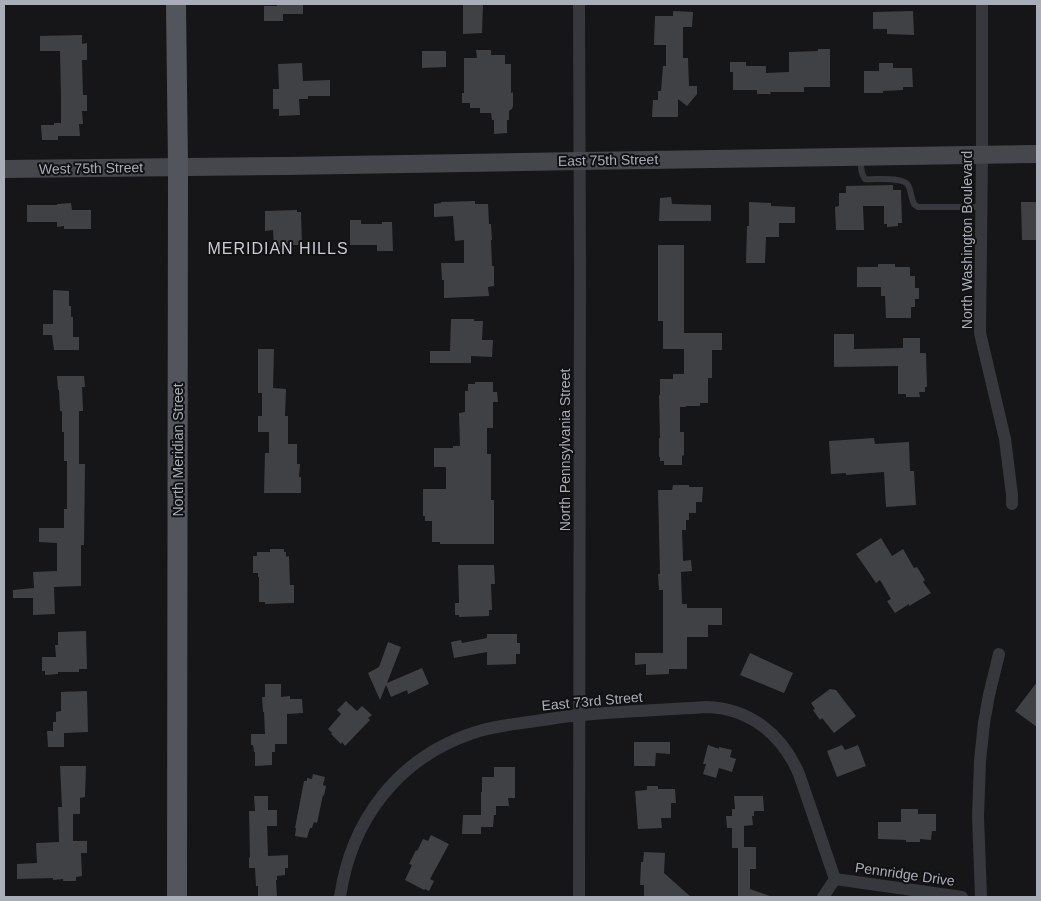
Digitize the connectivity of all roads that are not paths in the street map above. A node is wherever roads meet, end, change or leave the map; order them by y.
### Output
1 (176, 4) edge
2 (579, 4) edge
3 (982, 4) edge
4 (982, 154) junction
5 (1037, 154) edge
6 (861, 156) junction
7 (580, 161) junction
8 (178, 167) junction
9 (4, 169) edge
10 (982, 207) junction
11 (1012, 504) dead end
12 (999, 654) dead end
13 (579, 715) junction
14 (835, 879) junction
15 (177, 897) edge
16 (340, 897) edge
17 (579, 897) edge
18 (823, 897) edge
19 (962, 897) edge
20 (981, 897) edge

1 - 8 main road, North Meridian Street
2 - 7 street, North Pennsylvania Street
3 - 4 street, North Washington Boulevard
4 - 5 street, East 75th Street
4 - 6 street, East 75th Street
4 - 10 street, North Washington Boulevard
6 - 7 street, East 75th Street
6 - 10 lane
7 - 8 street, East 75th Street
7 - 13 street, North Pennsylvania Street
8 - 9 street, West 75th Street
8 - 15 main road, North Meridian Street
10 - 11 street, North Washington Boulevard
12 - 20 street
13 - 14 street, East 73rd Street
13 - 16 street, East 73rd Street
13 - 17 street, North Pennsylvania Street
14 - 18 street, Pennridge Drive
14 - 19 street, Pennridge Drive

